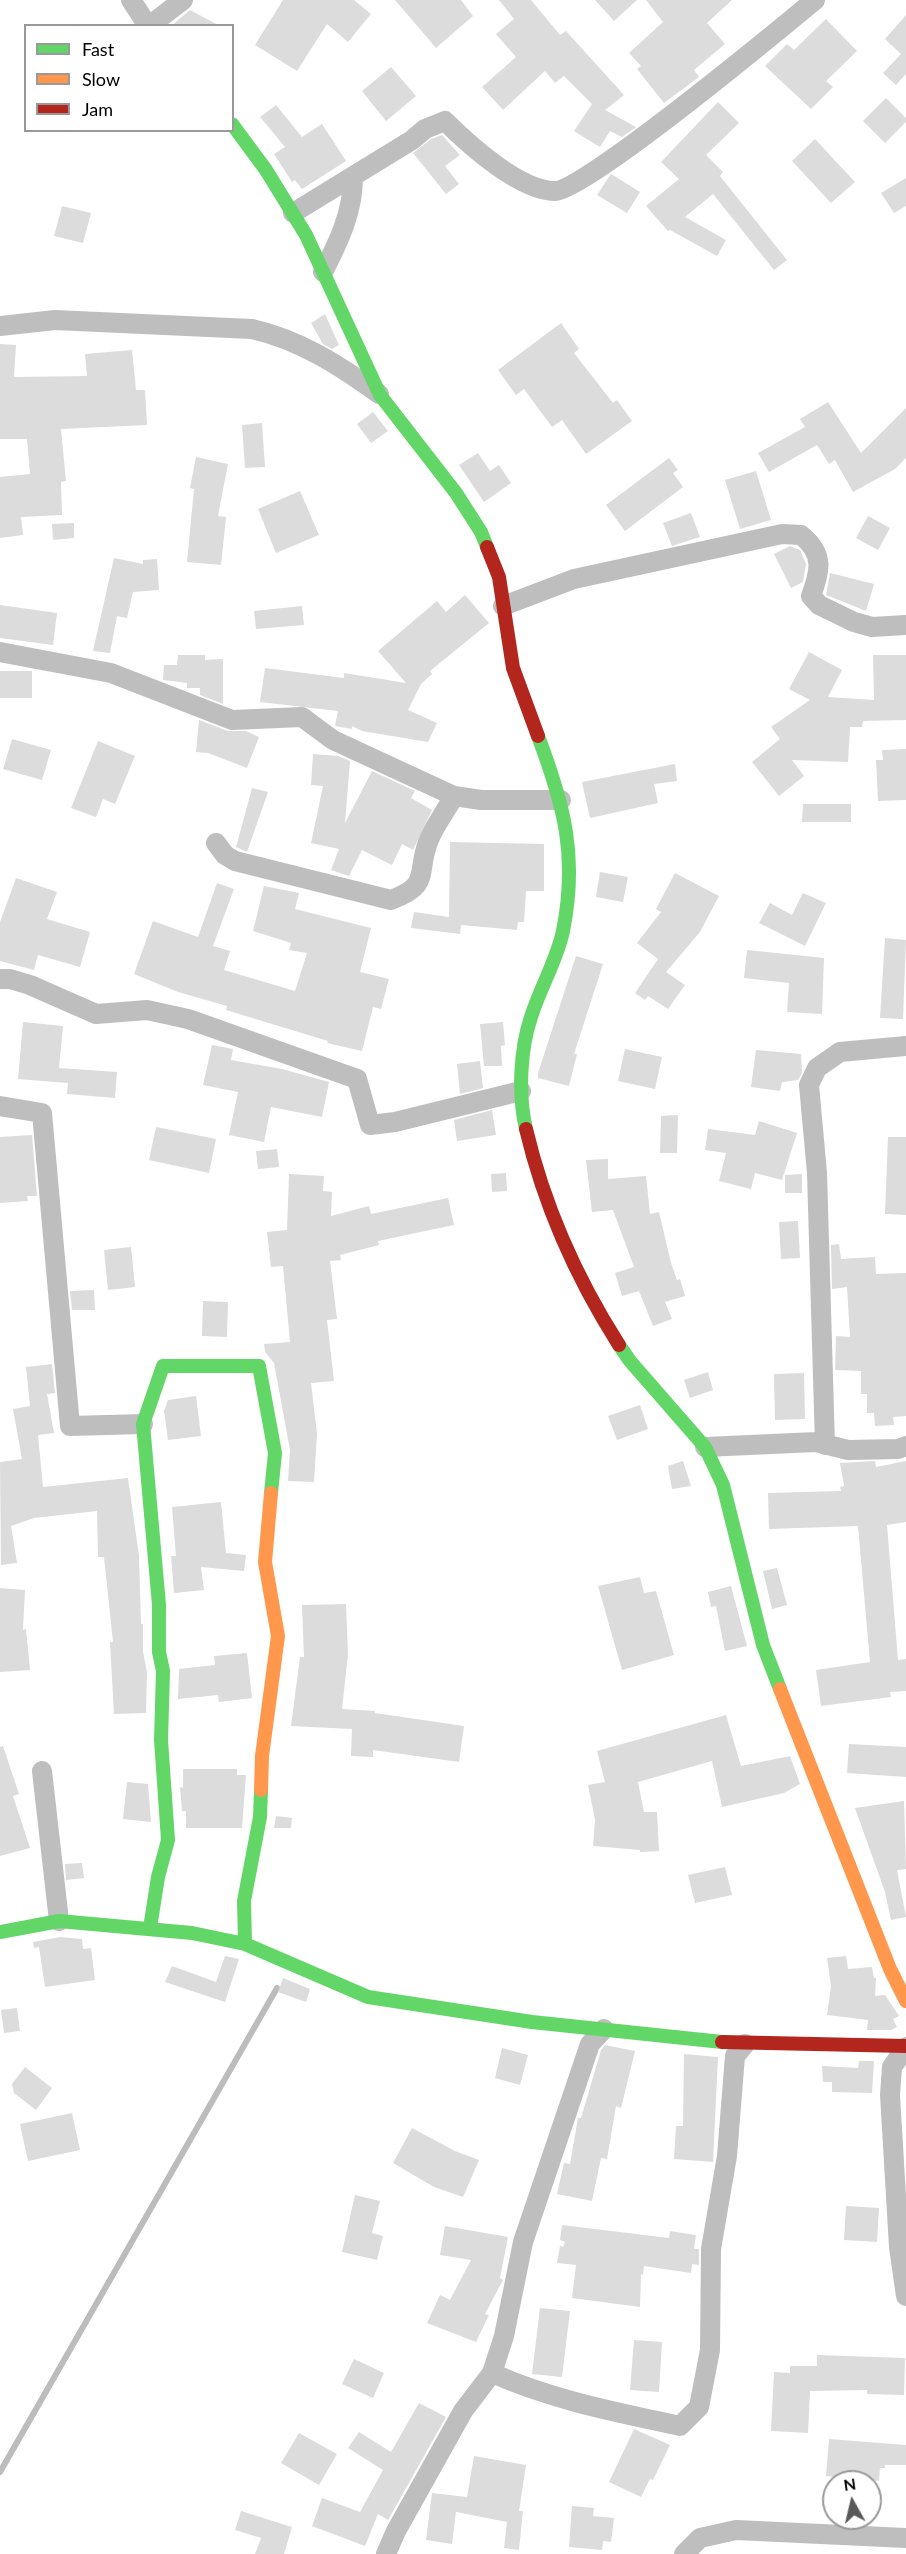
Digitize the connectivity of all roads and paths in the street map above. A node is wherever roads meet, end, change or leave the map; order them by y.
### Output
1 (131, 0) edge
2 (183, 0) edge
3 (815, 0) edge
4 (148, 24) edge
5 (152, 24) edge
6 (234, 127) edge
7 (353, 177) junction
8 (293, 213) junction
9 (323, 272) junction
10 (0, 326) edge
11 (380, 395) junction
12 (503, 606) junction
13 (906, 625) edge
14 (0, 652) edge
15 (454, 796) junction
16 (561, 800) junction
17 (216, 843) dead end
18 (0, 979) edge
19 (906, 1046) edge
20 (521, 1091) junction
21 (0, 1106) edge
22 (143, 1424) junction
23 (825, 1445) junction
24 (906, 1446) edge
25 (705, 1448) junction
26 (42, 1771) dead end
27 (59, 1921) junction
28 (150, 1928) junction
29 (0, 1932) edge
30 (245, 1944) junction
31 (906, 2001) edge
32 (604, 2029) junction
33 (746, 2044) junction
34 (906, 2047) edge
35 (906, 2296) edge
36 (492, 2373) junction
37 (906, 2538) edge
38 (386, 2554) edge
39 (684, 2554) edge

1 - 4 street
2 - 5 street
3 - 7 street
6 - 8 street
7 - 8 street
7 - 9 street
8 - 9 street
9 - 11 street
10 - 11 street
11 - 12 street
12 - 13 street
12 - 16 street
14 - 15 street
15 - 16 street
15 - 17 street
16 - 20 street
18 - 20 street
19 - 23 street
20 - 25 street
21 - 22 street
22 - 28 street
22 - 30 street
23 - 24 street
23 - 25 street
25 - 31 street
26 - 27 street
27 - 28 street
27 - 29 street
28 - 30 street
30 - 32 street
32 - 33 street
32 - 36 street
33 - 34 street
33 - 36 street
34 - 35 street
36 - 38 street
37 - 39 street

